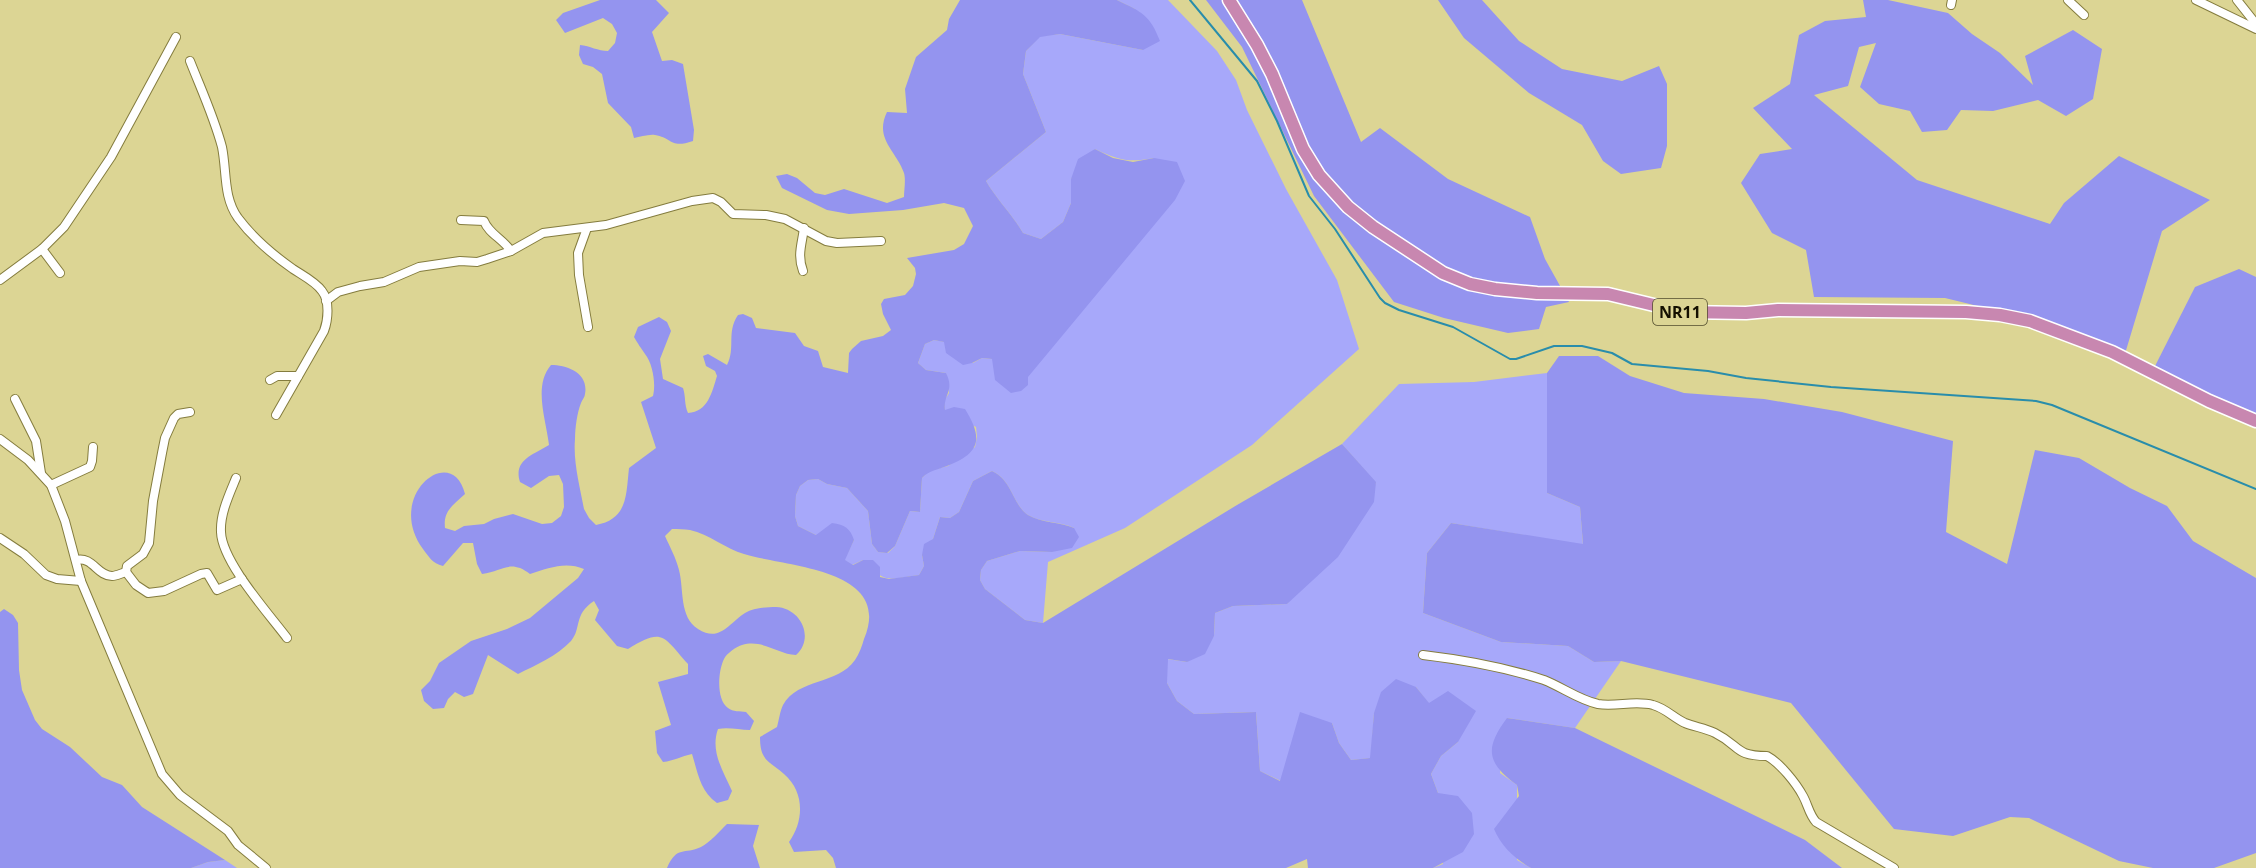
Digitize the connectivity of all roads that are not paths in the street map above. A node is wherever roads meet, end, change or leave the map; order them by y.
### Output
1 (1229, 0) edge
2 (2068, 0) edge
3 (2196, 0) edge
4 (2238, 0) edge
5 (2084, 15) dead end
6 (2256, 24) edge
7 (2256, 29) edge
8 (176, 38) dead end
9 (190, 61) dead end
10 (461, 220) dead end
11 (587, 228) junction
12 (804, 228) junction
13 (881, 241) dead end
14 (42, 249) junction
15 (511, 251) junction
16 (11, 270) junction
17 (803, 271) dead end
18 (0, 272) edge
19 (60, 273) dead end
20 (0, 280) edge
21 (326, 301) junction
22 (588, 327) dead end
23 (298, 376) junction
24 (270, 380) dead end
25 (15, 399) dead end
26 (190, 412) dead end
27 (276, 415) dead end
28 (2256, 422) edge
29 (0, 439) edge
30 (93, 447) dead end
31 (40, 473) junction
32 (236, 478) dead end
33 (51, 485) junction
34 (0, 538) edge
35 (76, 560) junction
36 (126, 572) junction
37 (242, 579) junction
38 (81, 581) junction
39 (287, 638) dead end
40 (1423, 655) dead end
41 (266, 868) edge
42 (1894, 868) edge

1 - 28 highway, NR11
2 - 5 street
3 - 7 street
4 - 6 street
8 - 14 street
9 - 21 street
10 - 15 street
11 - 12 street
11 - 15 street
11 - 22 street
12 - 13 street
12 - 17 street
14 - 16 street
14 - 19 street
15 - 21 street
16 - 18 street
16 - 20 street
21 - 23 street
23 - 24 street
23 - 27 street
25 - 31 street
26 - 36 street
29 - 31 street
30 - 33 street
31 - 33 street
32 - 37 street
33 - 35 street
34 - 38 street
35 - 36 street
35 - 38 street
36 - 37 street
37 - 39 street
38 - 41 street
40 - 42 street

